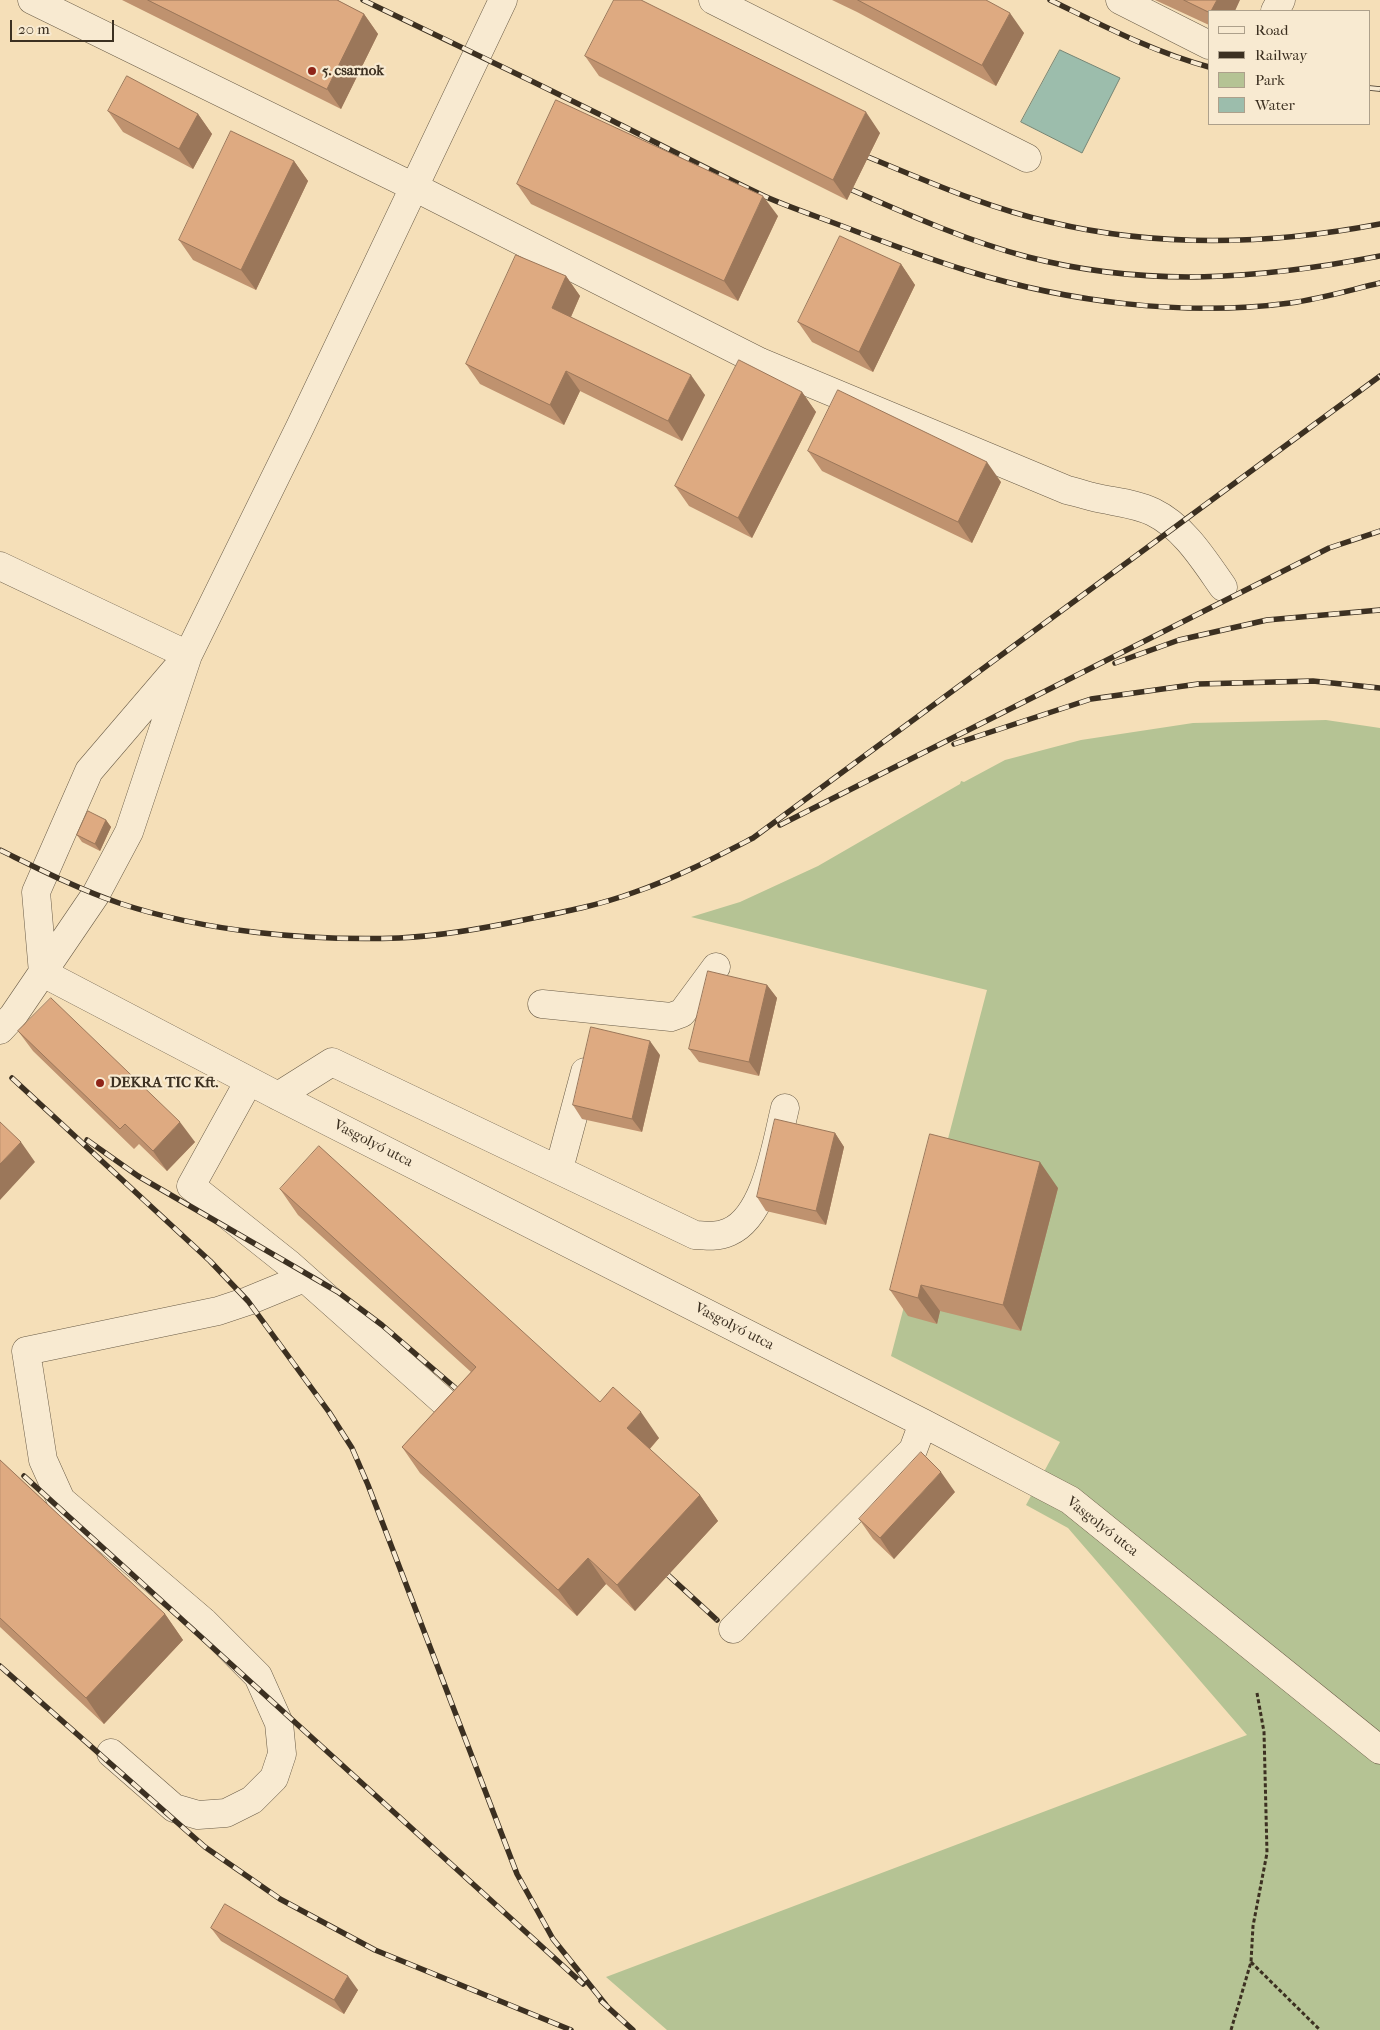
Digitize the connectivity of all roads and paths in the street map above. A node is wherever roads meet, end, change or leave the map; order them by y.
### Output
1 (32, 0) edge
2 (503, 0) edge
3 (713, 0) edge
4 (1120, 0) edge
5 (1208, 44) edge
6 (1027, 158) dead end
7 (414, 187) junction
8 (0, 566) edge
9 (1223, 588) dead end
10 (188, 656) junction
11 (716, 967) dead end
12 (43, 973) junction
13 (542, 1004) dead end
14 (602, 1010) junction
15 (0, 1030) edge
16 (249, 1080) junction
17 (278, 1096) junction
18 (786, 1108) dead end
19 (559, 1169) junction
20 (304, 1278) junction
21 (460, 1416) edge
22 (923, 1423) junction
23 (733, 1628) dead end
24 (1249, 1645) junction
25 (1380, 1750) edge
26 (111, 1754) dead end
27 (1251, 1962) junction
28 (1231, 2030) edge
29 (1320, 2030) edge

1 - 7 street
2 - 7 street
3 - 6 street
4 - 5 street
7 - 9 street
7 - 10 street
8 - 10 street
10 - 12 street
10 - 12 street
11 - 14 street
12 - 15 street
12 - 16 street, Vasgolyó utca
13 - 14 street
14 - 19 street
16 - 17 street, Vasgolyó utca
16 - 20 street
17 - 19 street
17 - 22 street, Vasgolyó utca
18 - 19 street
20 - 21 street
20 - 26 street
22 - 23 street
22 - 24 street, Vasgolyó utca
24 - 25 street, Vasgolyó utca
24 - 27 path
27 - 28 path
27 - 29 path

